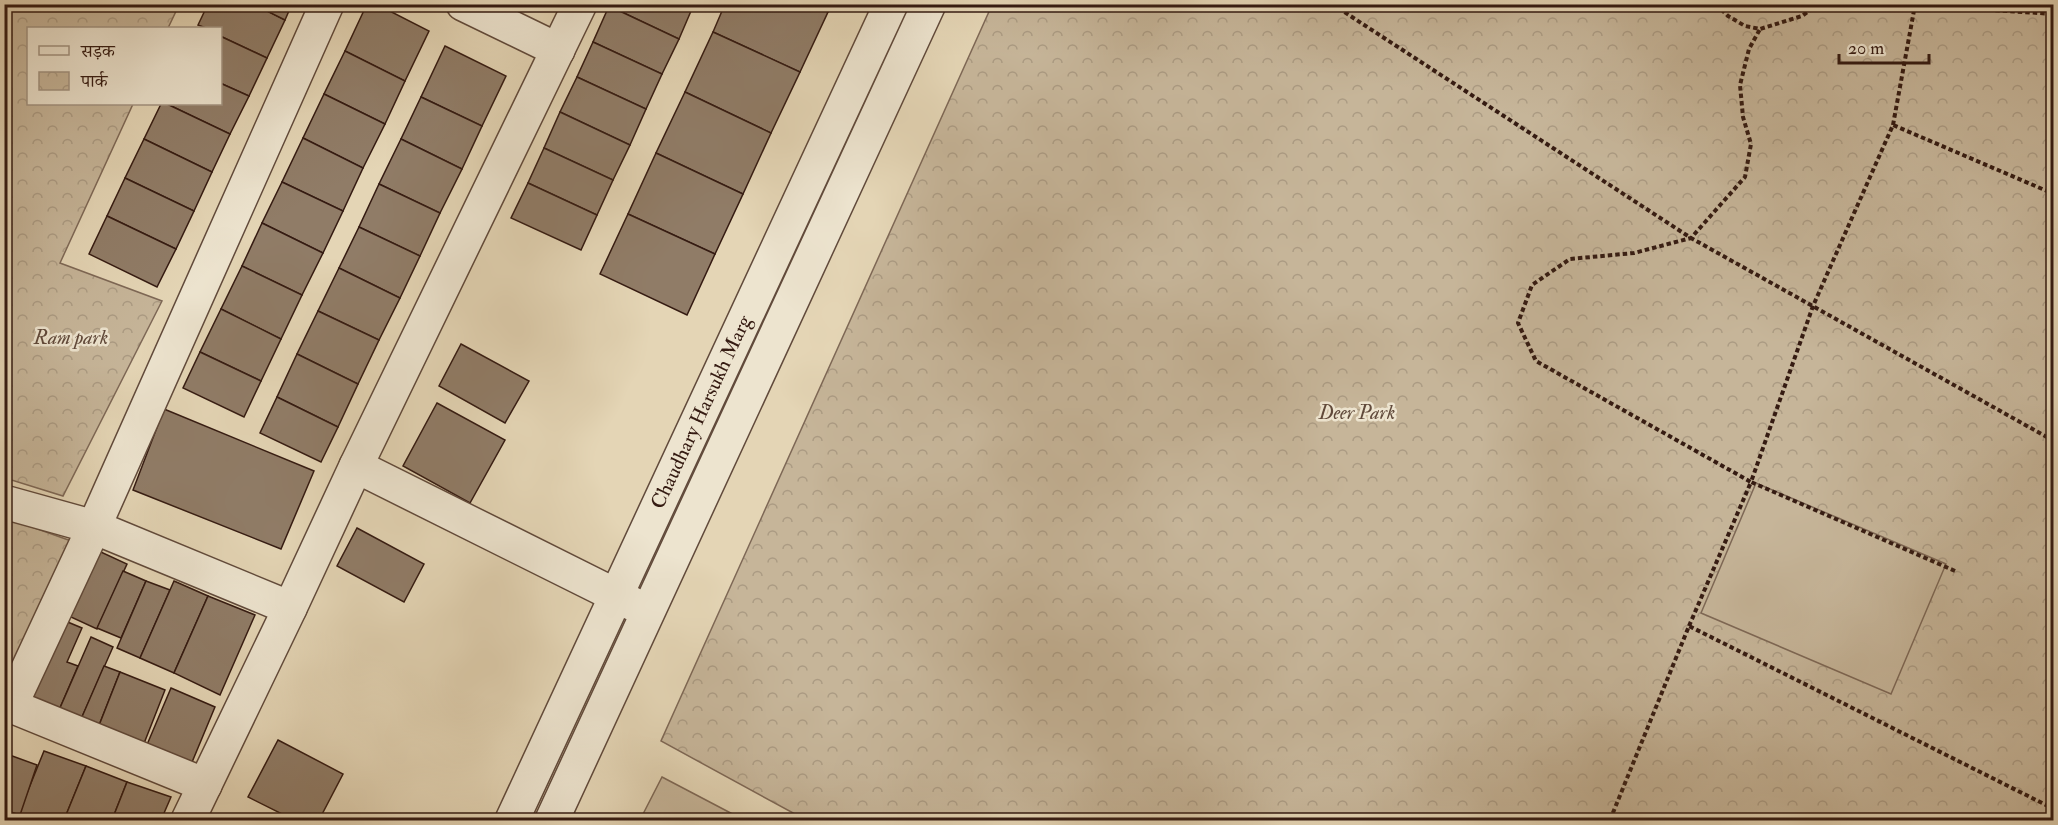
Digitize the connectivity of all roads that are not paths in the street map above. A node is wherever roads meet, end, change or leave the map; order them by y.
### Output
1 (327, 4) edge
2 (463, 4) edge
3 (580, 4) edge
4 (891, 4) edge
5 (928, 4) edge
6 (558, 50) junction
7 (356, 466) junction
8 (4, 502) edge
9 (94, 527) junction
10 (602, 589) junction
11 (290, 608) junction
12 (647, 612) junction
13 (8, 704) edge
14 (205, 785) junction
15 (188, 820) edge
16 (512, 820) edge
17 (552, 820) edge

1 - 9 street
2 - 6 street
3 - 6 street
4 - 10 street, Chaudhary Harsukh Marg
5 - 12 street, Chaudhary Harsukh Marg
6 - 7 street
7 - 10 street
7 - 11 street
8 - 9 street
9 - 11 street
9 - 13 street
10 - 12 street
10 - 16 street, Chaudhary Harsukh Marg
11 - 14 street
12 - 17 street, Chaudhary Harsukh Marg
13 - 14 street
14 - 15 street

